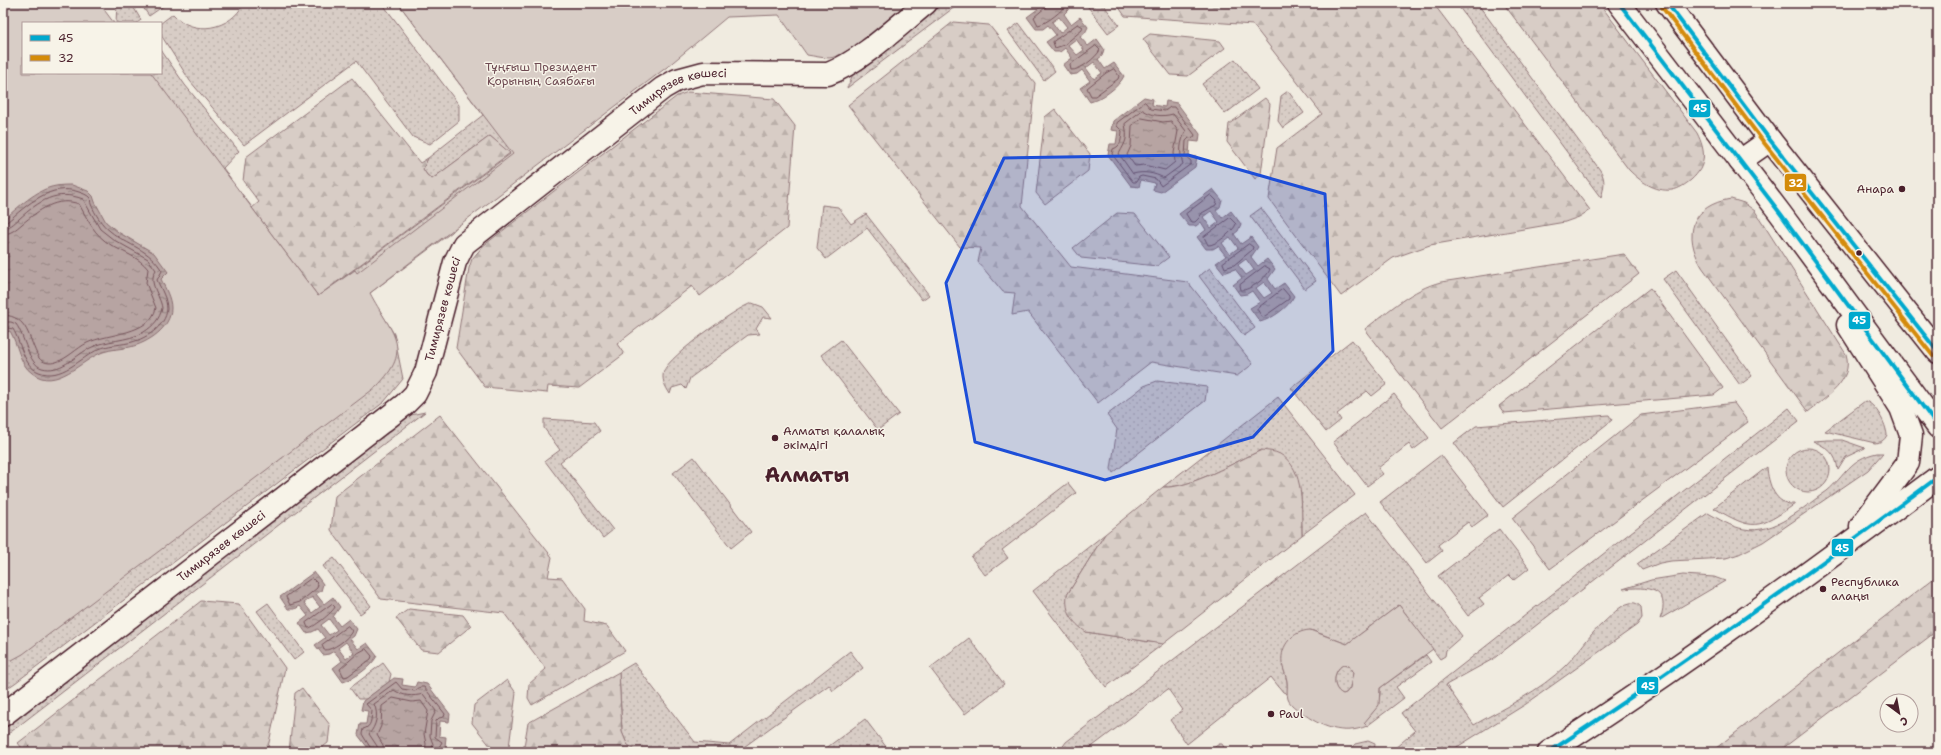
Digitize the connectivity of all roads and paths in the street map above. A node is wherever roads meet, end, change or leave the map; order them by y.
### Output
1 (926, 3) edge
2 (1619, 3) edge
3 (1667, 3) edge
4 (1770, 140) junction
5 (1740, 161) junction
6 (1780, 213) junction
7 (1938, 352) edge
8 (1938, 427) edge
9 (1938, 477) edge
10 (1849, 544) junction
11 (3, 715) edge
12 (1549, 752) edge

1 - 11 street, Тимирязев көшесі
2 - 5 street
3 - 4 street
4 - 5 street
4 - 7 street
5 - 6 street
6 - 8 street
6 - 10 street
9 - 10 street
10 - 12 street

